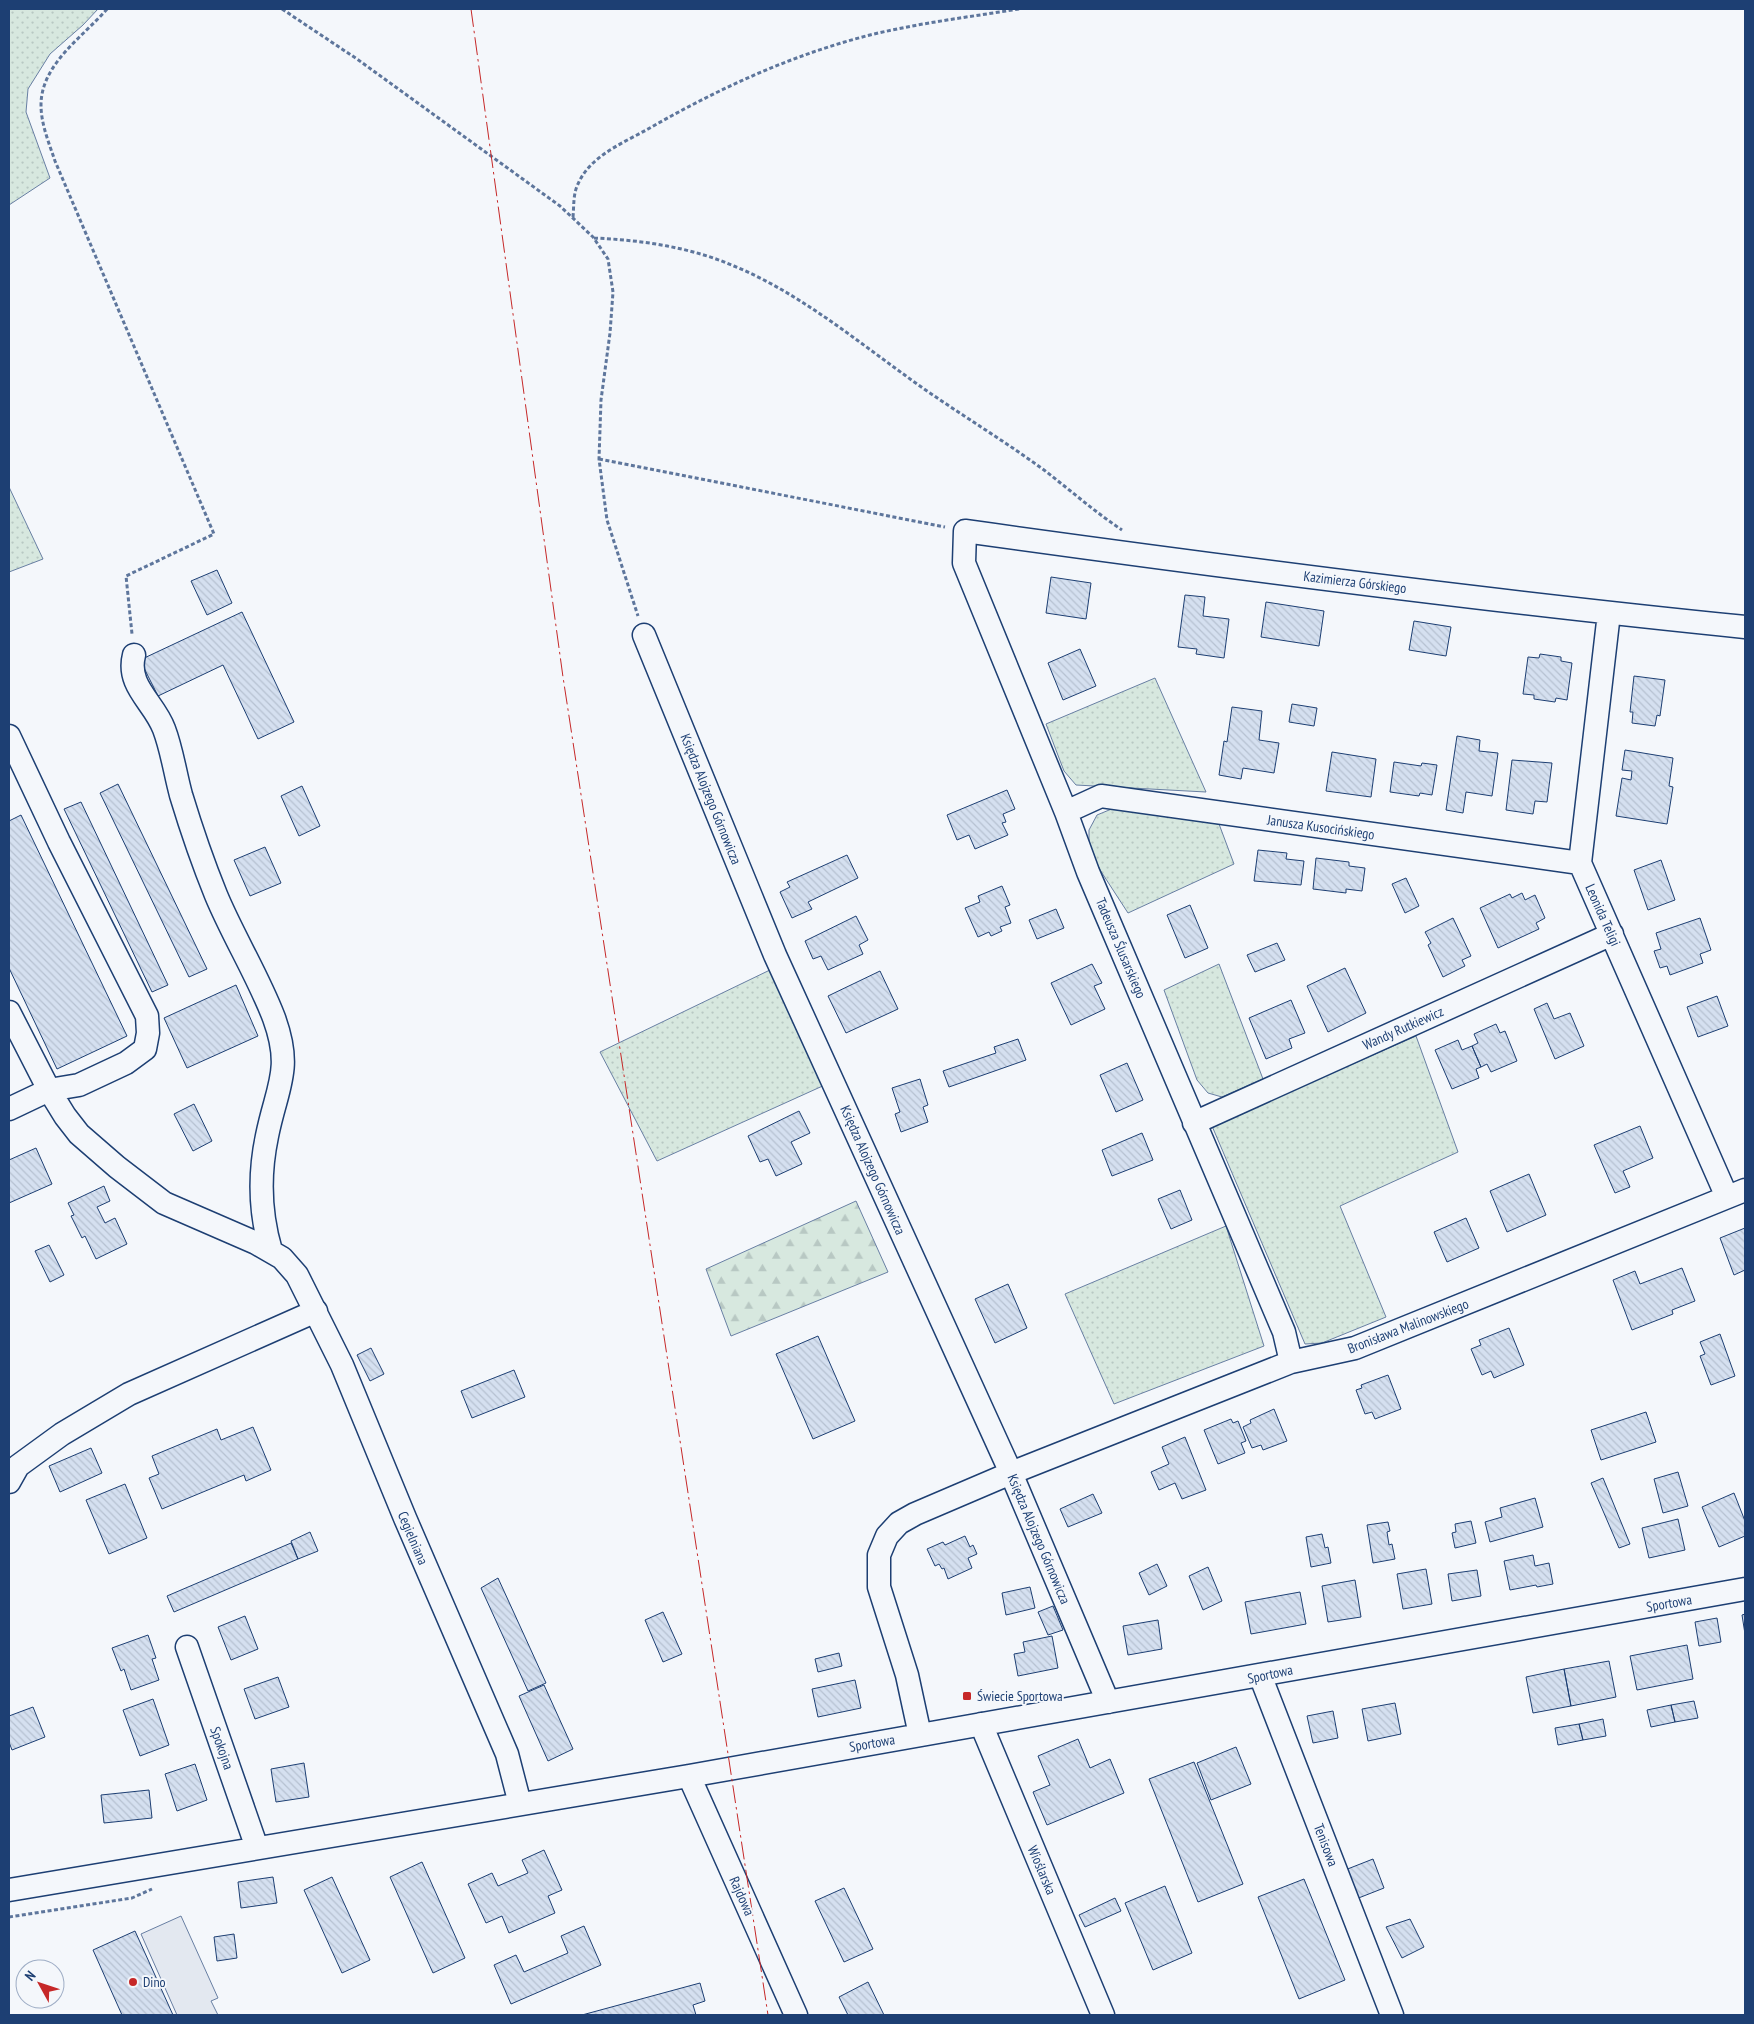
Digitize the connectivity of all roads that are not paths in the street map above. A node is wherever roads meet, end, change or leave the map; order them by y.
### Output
1 (965, 531) joint
2 (1609, 613) junction
3 (1745, 627) edge
4 (644, 636) road end
5 (134, 654) road end
6 (9, 736) edge
7 (1066, 812) junction
8 (1580, 863) junction
9 (1612, 934) junction
10 (9, 1012) edge
11 (49, 1090) junction
12 (9, 1109) edge
13 (1194, 1122) junction
14 (1736, 1194) edge
15 (271, 1251) junction
16 (316, 1311) junction
17 (1292, 1362) junction
18 (1011, 1473) junction
19 (9, 1482) edge
20 (1745, 1589) edge
21 (187, 1647) dead end
22 (1260, 1675) junction
23 (1108, 1702) junction
24 (981, 1724) junction
25 (920, 1735) junction
26 (689, 1776) junction
27 (520, 1804) junction
28 (257, 1848) junction
29 (9, 1890) edge
30 (796, 2015) edge
31 (1103, 2015) edge
32 (1392, 2015) edge

1 - 2 street, Kazimierza Górskiego
1 - 7 street, Tadeusza Ślusarskiego
2 - 3 street, Kazimierza Górskiego
2 - 8 street
4 - 18 street, Księdza Alojzego Górnowicza
5 - 15 street
6 - 11 street
7 - 8 street, Janusza Kusocińskiego
7 - 13 street, Tadeusza Ślusarskiego
8 - 9 street, Leonida Teligi
9 - 13 street, Wandy Rutkiewicz
9 - 14 street, Leonida Teligi
10 - 11 street, Cegielniana
11 - 12 street
11 - 15 street, Cegielniana
13 - 17 street, Tadeusza Ślusarskiego
14 - 17 street, Bronisława Malinowskiego
15 - 16 street, Cegielniana
16 - 19 street
16 - 27 street, Cegielniana
17 - 18 street, Bronisława Malinowskiego
18 - 23 street, Księdza Alojzego Górnowicza
18 - 25 street, Bronisława Malinowskiego
20 - 22 street, Sportowa
21 - 28 street, Spokojna
22 - 23 street, Sportowa
22 - 32 street, Tenisowa
23 - 24 street, Sportowa
24 - 25 street, Sportowa
24 - 31 street, Wioślarska
25 - 26 street, Sportowa
26 - 27 street, Sportowa
26 - 30 street, Rajdowa
27 - 28 street, Sportowa
28 - 29 street, Sportowa

